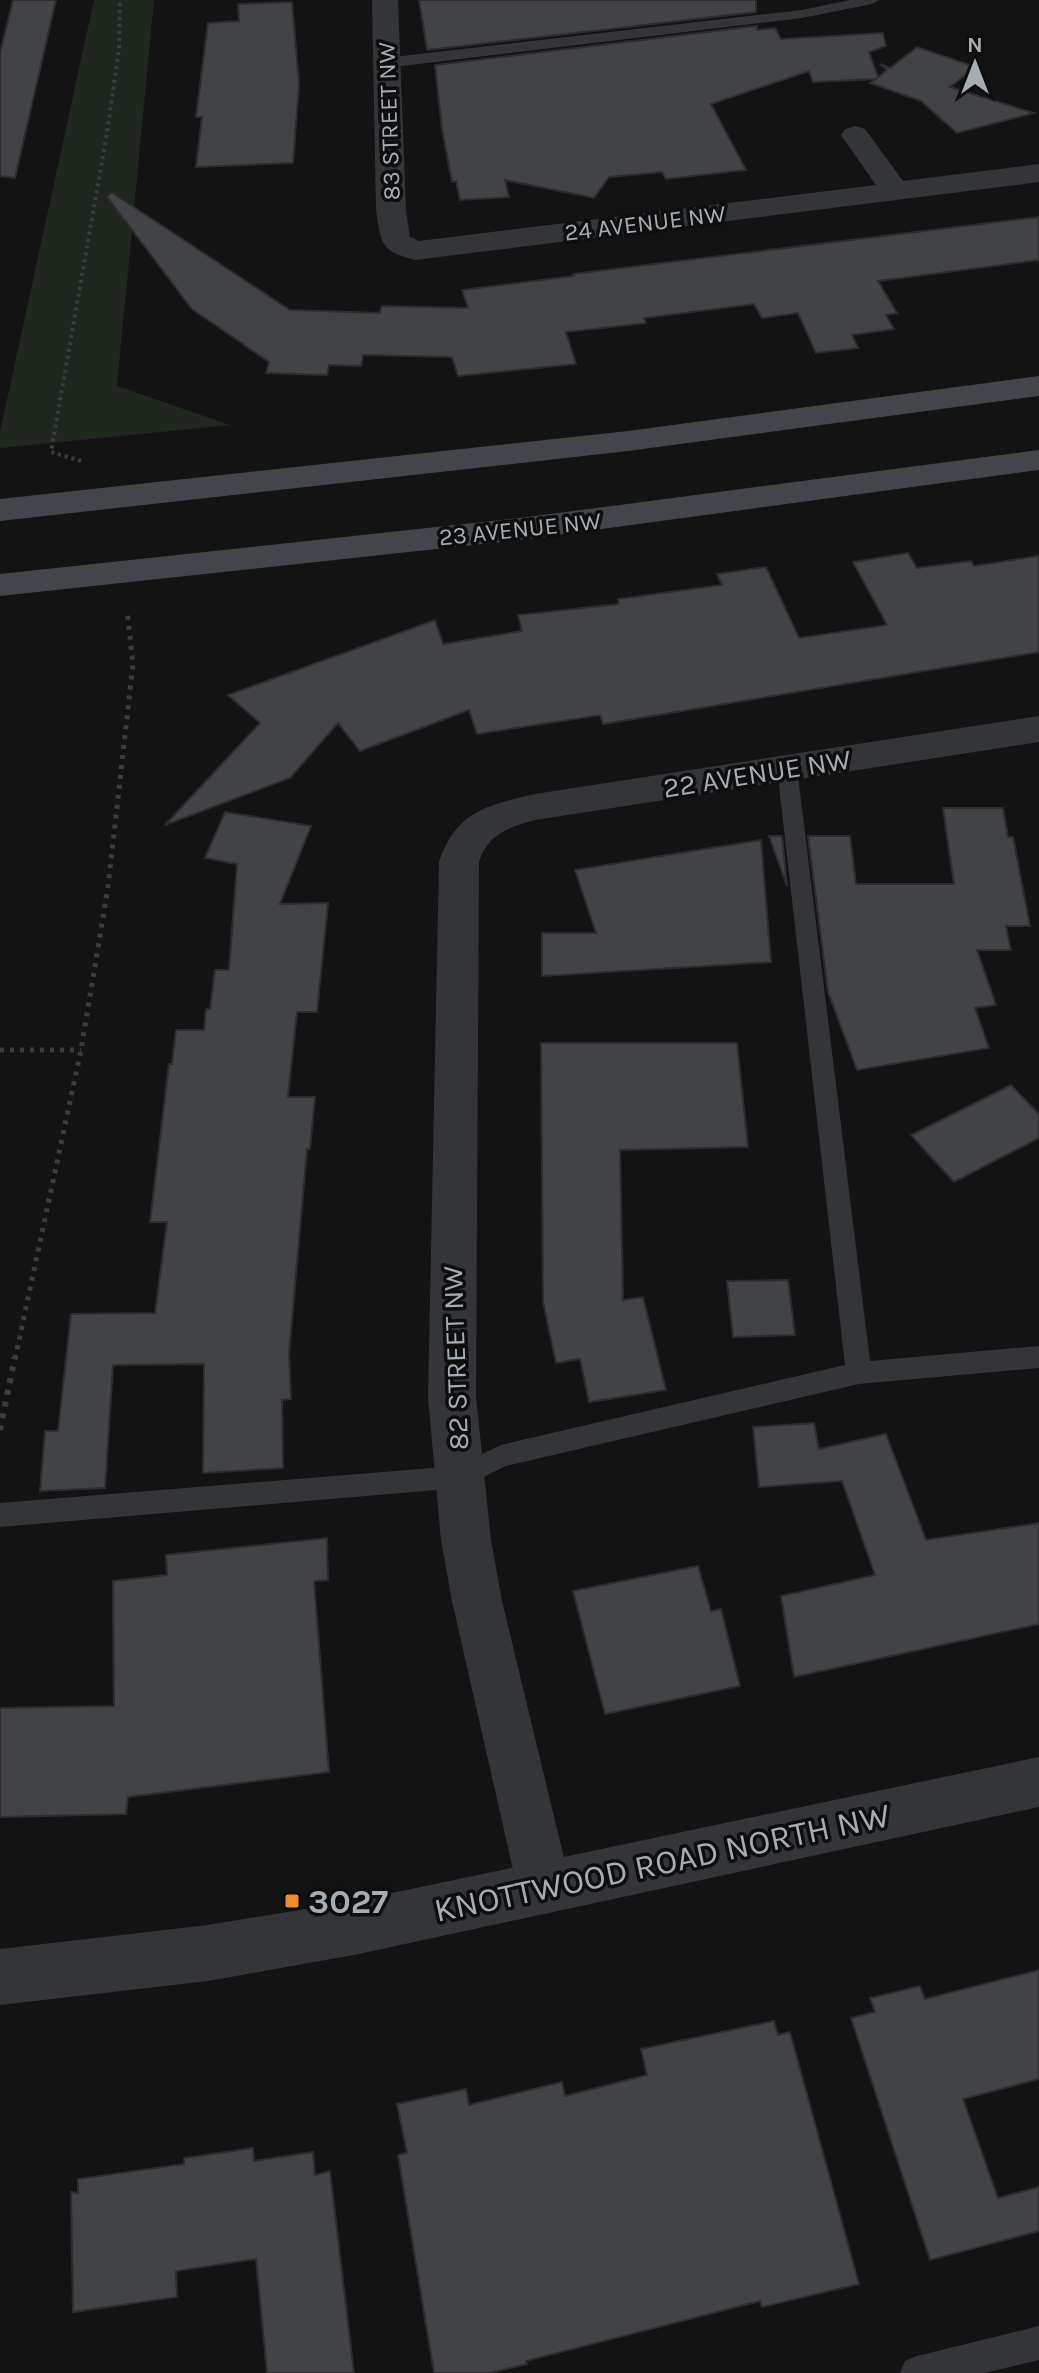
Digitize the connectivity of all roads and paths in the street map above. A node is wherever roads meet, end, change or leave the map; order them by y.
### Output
1 (120, 0) edge
2 (385, 0) edge
3 (872, 0) edge
4 (385, 63) junction
5 (855, 135) dead end
6 (1039, 173) edge
7 (895, 191) junction
8 (396, 242) joint
9 (1039, 386) edge
10 (1039, 460) edge
11 (90, 464) dead end
12 (0, 510) edge
13 (0, 585) edge
14 (127, 602) dead end
15 (1039, 729) edge
16 (787, 768) junction
17 (479, 827) joint
18 (0, 1050) edge
19 (81, 1050) junction
20 (1039, 1357) edge
21 (859, 1373) junction
22 (0, 1430) edge
23 (460, 1477) junction
24 (0, 1515) edge
25 (1039, 1782) edge
26 (544, 1887) junction
27 (0, 1977) edge
28 (1039, 2343) edge
29 (917, 2373) edge

1 - 11 path
2 - 4 street, 83 STREET NW
3 - 4 lane
4 - 8 street, 83 STREET NW
5 - 7 street
6 - 7 street, 24 AVENUE NW
7 - 8 street, 24 AVENUE NW
9 - 12 main road
10 - 13 main road, 23 AVENUE NW
14 - 19 path
15 - 16 street, 22 AVENUE NW
16 - 17 street, 22 AVENUE NW
16 - 21 lane
17 - 23 street, 82 STREET NW
18 - 19 path
19 - 22 path
20 - 21 lane
21 - 23 lane
23 - 24 lane
23 - 26 street, 82 STREET NW
25 - 26 street, KNOTTWOOD ROAD NORTH NW
26 - 27 street, KNOTTWOOD ROAD NORTH NW
28 - 29 lane

